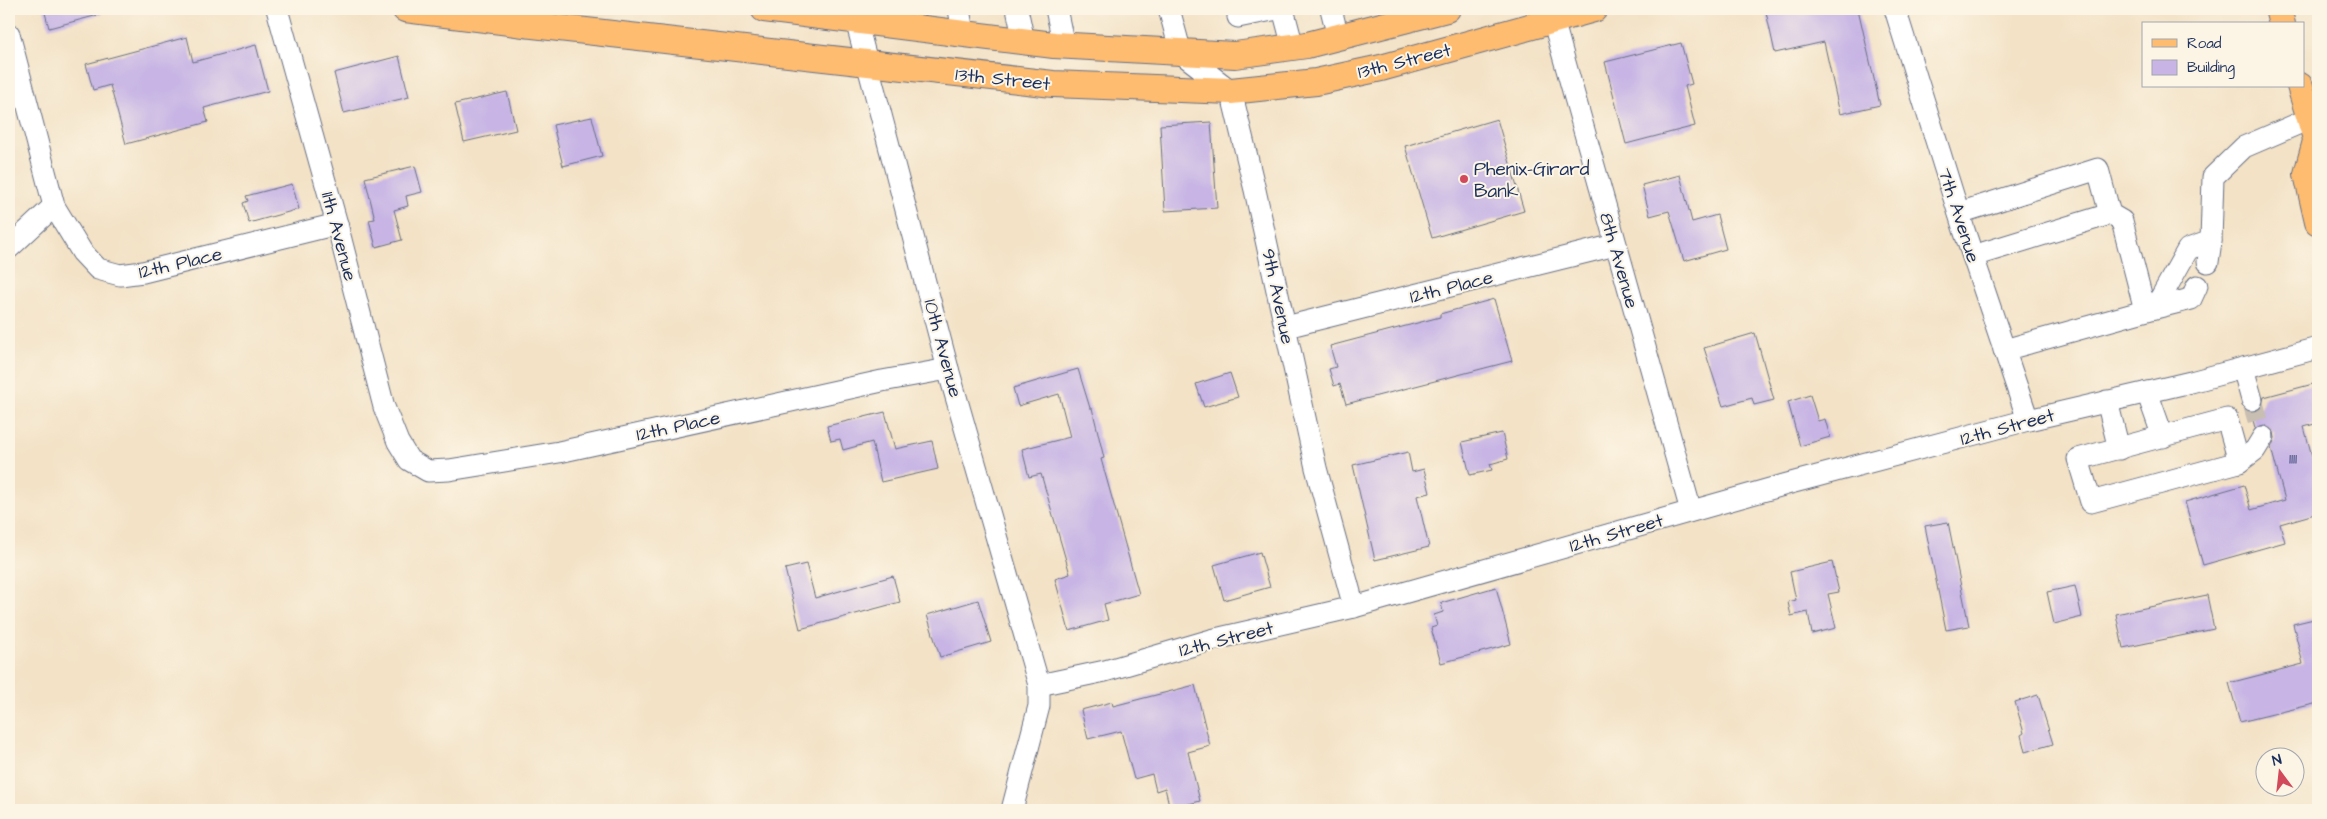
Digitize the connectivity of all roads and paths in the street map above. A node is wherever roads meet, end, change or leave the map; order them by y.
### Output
1 (277, 9) edge
2 (405, 9) edge
3 (764, 9) edge
4 (1017, 9) edge
5 (1056, 9) edge
6 (1169, 9) edge
7 (1277, 9) edge
8 (1284, 9) edge
9 (1331, 9) edge
10 (1447, 9) edge
11 (1594, 9) edge
12 (1896, 9) edge
13 (2278, 9) edge
14 (855, 14) edge
15 (1551, 15) edge
16 (1238, 17) dead end
17 (961, 21) edge
18 (2281, 22) edge
19 (9, 34) edge
20 (1338, 37) junction
21 (1024, 41) junction
22 (1064, 46) junction
23 (1293, 47) junction
24 (1181, 53) junction
25 (868, 63) junction
26 (2301, 88) edge
27 (1231, 91) junction
28 (2314, 135) edge
29 (54, 206) junction
30 (1959, 213) junction
31 (2110, 214) junction
32 (2318, 222) edge
33 (337, 224) junction
34 (2212, 241) junction
35 (1615, 245) junction
36 (9, 248) edge
37 (1973, 256) junction
38 (2208, 262) dead end
39 (2197, 286) dead end
40 (2150, 309) junction
41 (1286, 327) junction
42 (2318, 348) edge
43 (2004, 350) junction
44 (2243, 368) junction
45 (948, 369) junction
46 (2147, 392) junction
47 (2252, 400) tunnel mouth
48 (2107, 401) junction
49 (2028, 420) junction
50 (2163, 437) junction
51 (2263, 437) dead end
52 (2118, 448) junction
53 (409, 460) joint
54 (2239, 462) junction
55 (1691, 511) junction
56 (1354, 607) junction
57 (1039, 685) junction
58 (1012, 810) edge

1 - 33 street, 11th Avenue
2 - 25 main road, 13th Street
3 - 14 main road, 13th Street
4 - 21 street
5 - 22 street
6 - 24 street
7 - 16 street
8 - 23 street
9 - 20 street
10 - 20 main road, 13th Street
11 - 15 main road, 13th Street
12 - 30 street, 7th Avenue
13 - 18 main road
14 - 17 main road, 13th Street
14 - 25 street, 10th Avenue
15 - 27 main road, 13th Street
15 - 35 street, 8th Avenue
17 - 21 main road, 13th Street
19 - 29 street, 12th Place
20 - 23 main road, 13th Street
21 - 22 main road, 13th Street
22 - 24 main road, 13th Street
23 - 24 main road, 13th Street
24 - 27 street
25 - 27 main road, 13th Street
25 - 45 street, 10th Avenue
26 - 28 main road
27 - 41 street, 9th Avenue
28 - 32 main road
28 - 34 street
29 - 33 street, 12th Place
29 - 36 street
30 - 31 street
30 - 37 street, 7th Avenue
31 - 37 street
31 - 40 street
33 - 53 street, 11th Avenue
34 - 38 street
34 - 40 street
35 - 41 street, 12th Place
35 - 55 street, 8th Avenue
37 - 43 street, 7th Avenue
39 - 40 street
40 - 43 street
41 - 56 street, 9th Avenue
42 - 44 street, 12th Street
43 - 49 street, 7th Avenue
44 - 46 street, 12th Street
44 - 47 street
45 - 53 street, 12th Place
45 - 57 street, 10th Avenue
46 - 48 street, 12th Street
46 - 50 street
48 - 49 street, 12th Street
48 - 52 street
49 - 55 street, 12th Street
50 - 52 street
50 - 54 street
51 - 54 street
52 - 54 street
55 - 56 street, 12th Street
56 - 57 street, 12th Street
57 - 58 street

